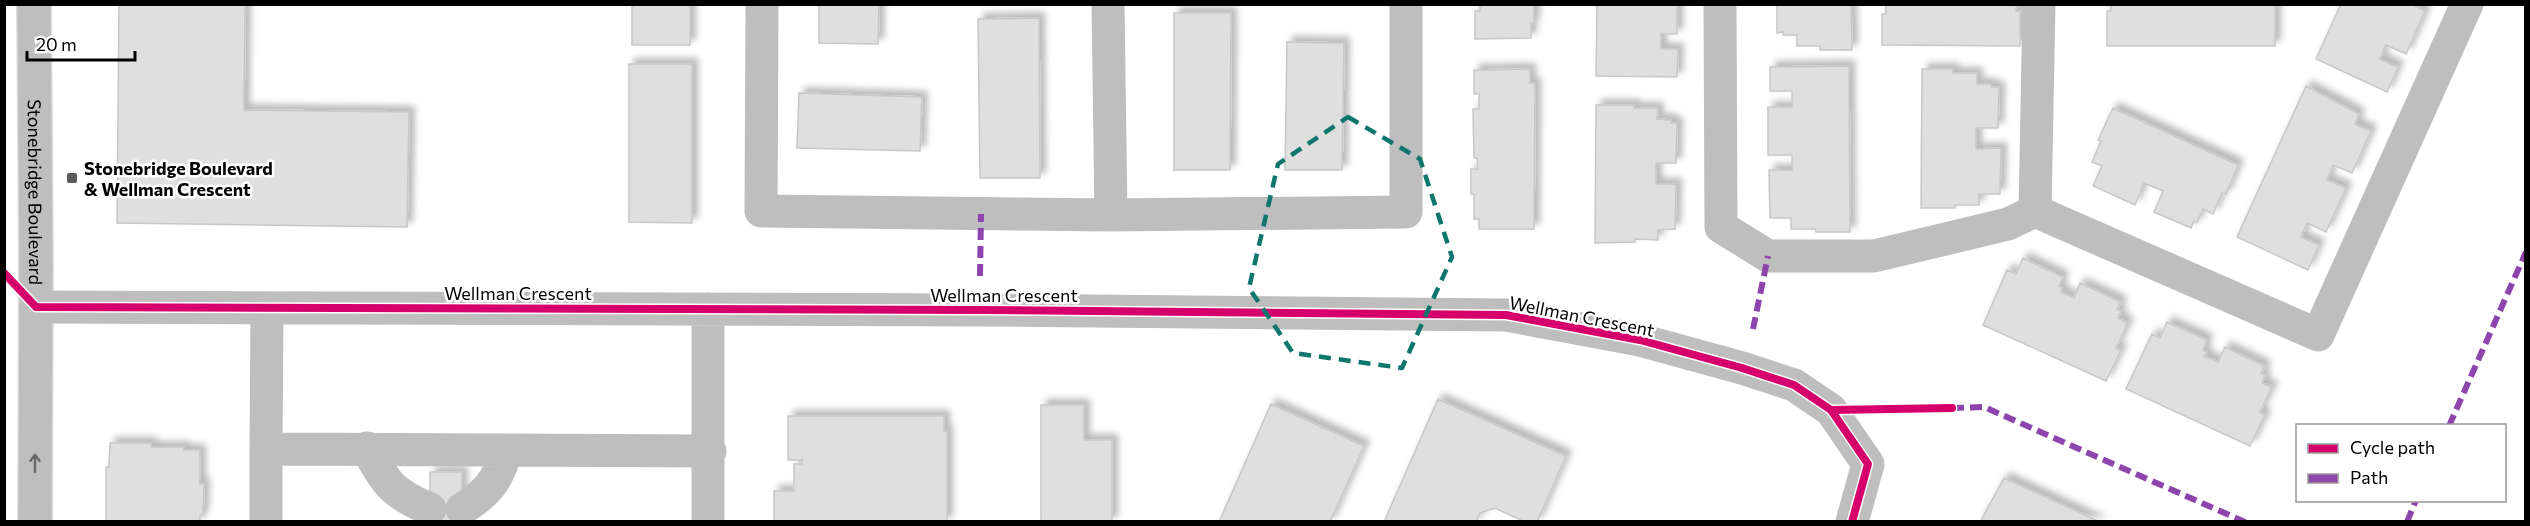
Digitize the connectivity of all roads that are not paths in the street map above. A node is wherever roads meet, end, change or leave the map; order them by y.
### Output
1 (34, 4) edge
2 (762, 4) edge
3 (1108, 4) edge
4 (1406, 4) edge
5 (1720, 4) edge
6 (2039, 4) edge
7 (2467, 4) edge
8 (2035, 211) junction
9 (1111, 215) junction
10 (36, 307) junction
11 (267, 308) junction
12 (708, 309) junction
13 (367, 448) junction
14 (266, 449) junction
15 (507, 450) junction
16 (710, 451) junction
17 (34, 522) edge
18 (266, 522) edge
19 (708, 522) edge
20 (1852, 522) edge

1 - 10 street, Stonebridge Boulevard
2 - 9 street
3 - 9 street
4 - 9 street
5 - 8 street
6 - 8 street
7 - 8 street
10 - 11 street, Wellman Crescent
17 -> 10 street, Stonebridge Boulevard
11 - 12 street, Wellman Crescent
11 - 14 street
12 - 16 street
12 - 20 street, Wellman Crescent
13 - 14 street
13 - 15 street
13 - 15 street
14 - 18 street
15 - 16 street
16 - 19 street

